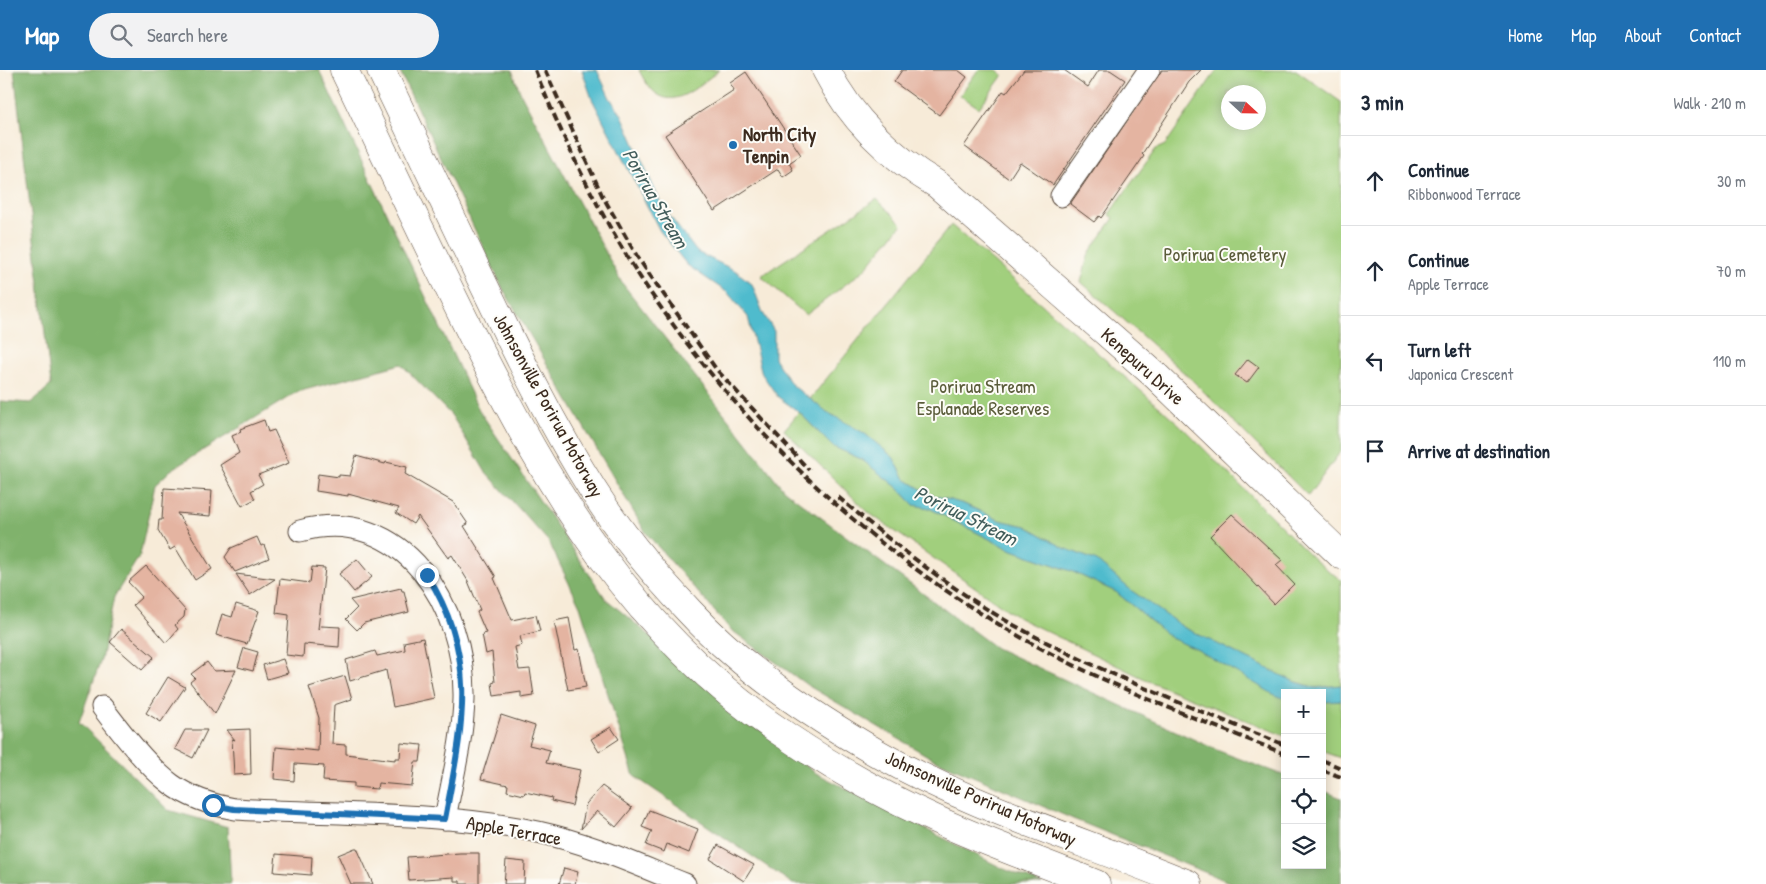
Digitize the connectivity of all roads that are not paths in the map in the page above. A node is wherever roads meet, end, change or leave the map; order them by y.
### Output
1 (344, 70) edge
2 (381, 70) edge
3 (826, 70) edge
4 (842, 70) edge
5 (1149, 70) edge
6 (938, 184) junction
7 (1061, 196) dead end
8 (300, 531) dead end
9 (1341, 555) edge
10 (102, 707) dead end
11 (445, 819) junction
12 (685, 884) edge
13 (1096, 884) edge
14 (1188, 884) edge

1 - 13 main road, Johnsonville Porirua Motorway
2 - 14 main road, Johnsonville Porirua Motorway
3 - 6 main road, Kenepuru Drive
4 - 6 main road, Kenepuru Drive
5 - 7 street
6 - 9 main road, Kenepuru Drive
8 - 11 street
10 - 11 street, Apple Terrace
11 - 12 street, Apple Terrace

